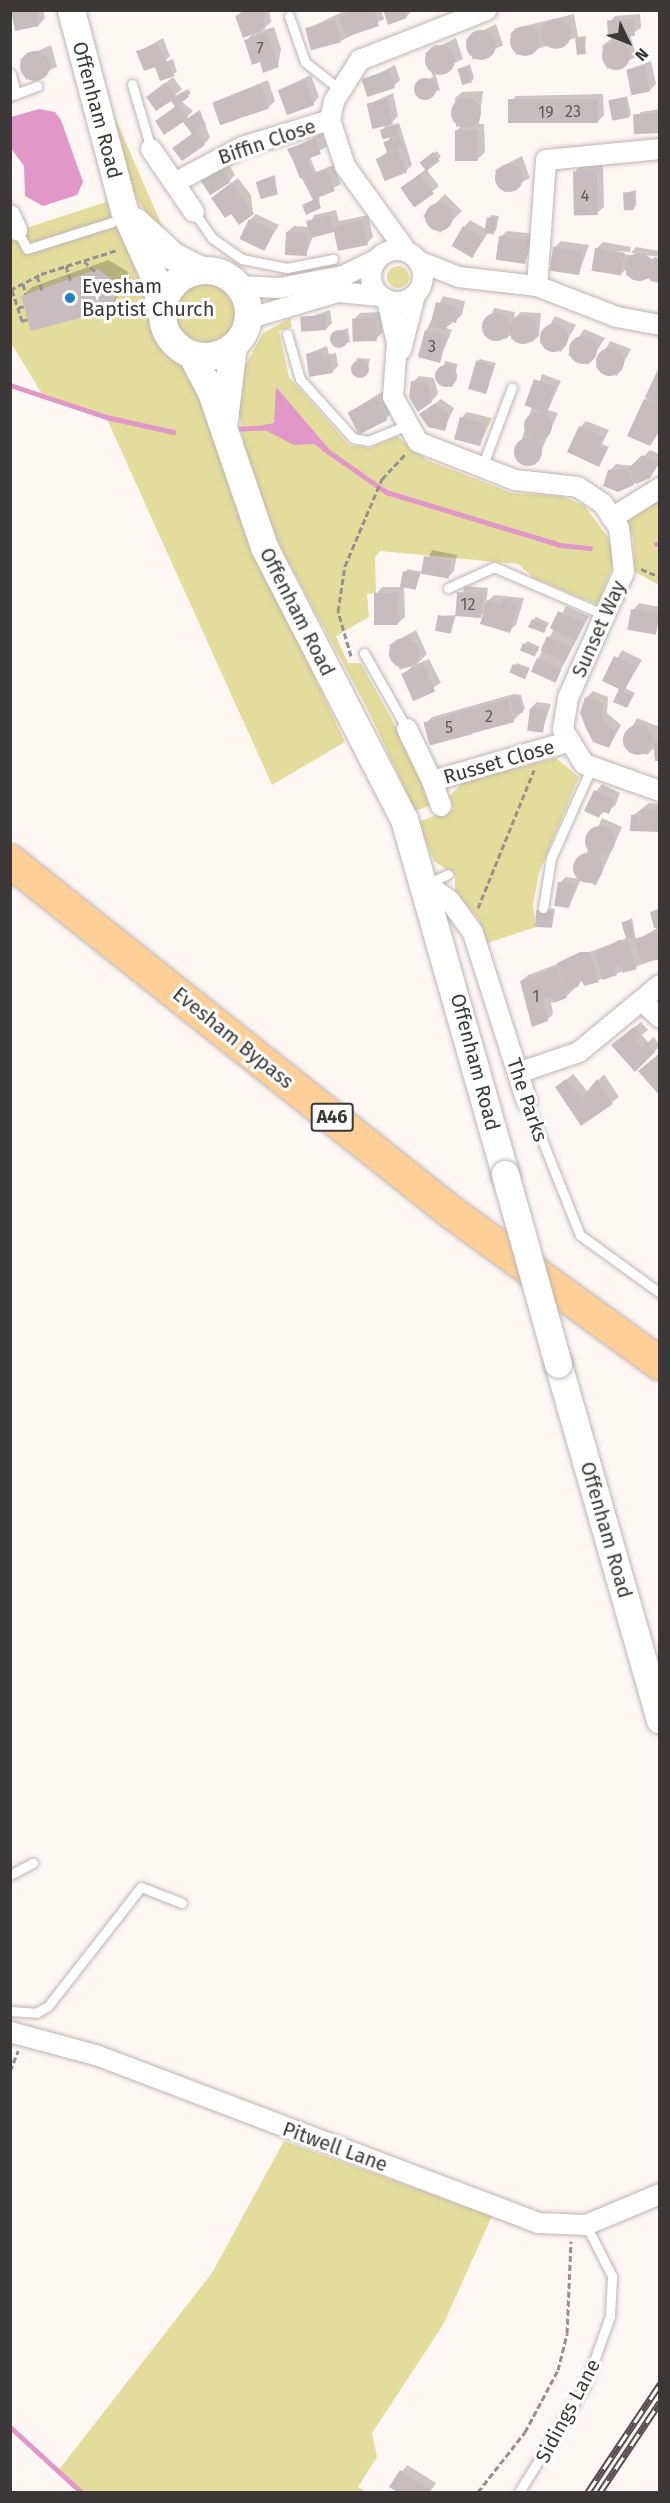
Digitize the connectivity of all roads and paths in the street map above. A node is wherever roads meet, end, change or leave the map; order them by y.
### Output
1 (71, 10) edge
2 (487, 10) edge
3 (289, 16) dead end
4 (11, 74) edge
5 (132, 84) dead end
6 (37, 86) dead end
7 (338, 88) junction
8 (13, 95) edge
9 (330, 120) junction
10 (151, 149) joint
11 (660, 149) edge
12 (174, 183) junction
13 (373, 200) junction
14 (194, 212) joint
15 (118, 216) junction
16 (14, 223) edge
17 (139, 244) junction
18 (381, 256) junction
19 (412, 256) junction
20 (83, 260) junction
21 (333, 260) dead end
22 (66, 266) junction
23 (200, 270) junction
24 (96, 272) dead end
25 (37, 276) junction
26 (459, 277) junction
27 (71, 281) dead end
28 (23, 284) junction
29 (239, 286) junction
30 (537, 286) junction
31 (11, 290) edge
32 (42, 290) dead end
33 (417, 292) junction
34 (26, 294) dead end
35 (383, 298) junction
36 (24, 306) dead end
37 (18, 308) junction
38 (161, 309) junction
39 (28, 319) dead end
40 (248, 319) junction
41 (660, 325) edge
42 (287, 334) dead end
43 (232, 346) junction
44 (191, 354) junction
45 (393, 369) junction
46 (512, 387) dead end
47 (405, 426) junction
48 (222, 430) junction
49 (418, 442) junction
50 (482, 467) junction
51 (660, 488) edge
52 (612, 518) junction
53 (448, 588) dead end
54 (607, 616) junction
55 (364, 652) joint
56 (407, 729) joint
57 (567, 742) junction
58 (543, 749) junction
59 (591, 768) junction
60 (432, 781) junction
61 (660, 791) edge
62 (441, 806) dead end
63 (10, 861) edge
64 (437, 879) junction
65 (543, 908) dead end
66 (470, 928) junction
67 (660, 985) edge
68 (642, 1001) junction
69 (660, 1018) edge
70 (518, 1073) junction
71 (527, 1102) joint
72 (660, 1293) edge
73 (660, 1364) edge
74 (660, 1720) edge
75 (33, 1863) dead end
76 (10, 1875) edge
77 (182, 1903) dead end
78 (10, 2011) edge
79 (10, 2032) edge
80 (660, 2194) edge
81 (578, 2226) junction
82 (478, 2493) edge
83 (519, 2493) edge

1 - 15 main road, Offenham Road
2 - 7 street
3 - 7 lane
4 - 8 lane
5 - 10 lane
6 - 8 lane
7 - 9 street
9 - 12 street, Biffin Close
9 - 13 street
10 - 12 street
11 - 30 street
12 - 14 street
13 - 18 street
13 - 19 street
14 - 21 lane
15 - 16 lane
15 - 17 main road, Offenham Road
15 - 23 main road
17 - 20 path
17 - 38 main road, Offenham Road
18 - 19 street
18 - 29 street
18 - 35 street
19 - 26 street
19 - 33 street
20 - 22 path
20 - 24 path
22 - 25 path
22 - 27 path
23 - 29 main road
23 - 38 main road
25 - 28 path
25 - 32 path
26 - 30 street
26 - 33 street
28 - 31 path
28 - 34 path
29 - 40 main road
30 - 41 street
31 - 37 path
33 - 35 street
33 - 45 street, Sunset Way
35 - 40 street
35 - 45 street, Sunset Way
36 - 37 path
37 - 39 path
38 - 44 main road
40 - 43 main road
42 - 47 lane
43 - 44 main road
43 - 48 main road, Offenham Road
44 - 48 main road, Offenham Road
45 - 47 street, Sunset Way
46 - 50 lane
47 - 49 street, Sunset Way
48 - 64 main road, Offenham Road
49 - 50 street, Sunset Way
49 - 55 path
50 - 52 street, Sunset Way
51 - 52 street
52 - 54 street, Sunset Way
53 - 54 lane
54 - 57 street, Sunset Way
55 - 56 lane
56 - 60 street, Russet Close
57 - 58 street, Russet Close
57 - 59 street
58 - 60 street, Russet Close
58 - 66 path
59 - 61 street
59 - 65 lane
60 - 62 street, Russet Close
63 - 73 highway, Evesham Bypass / A46
64 - 66 street, The Parks
64 - 74 main road, Offenham Road, bridge
66 - 70 street, The Parks
67 - 68 street
68 - 69 street
68 - 70 street
70 - 71 street, The Parks
71 - 72 lane, The Parks
75 - 76 lane
77 - 78 lane
79 - 81 street, Pitwell Lane
80 - 81 street, Pitwell Lane
81 - 82 path
81 - 83 lane, Sidings Lane

